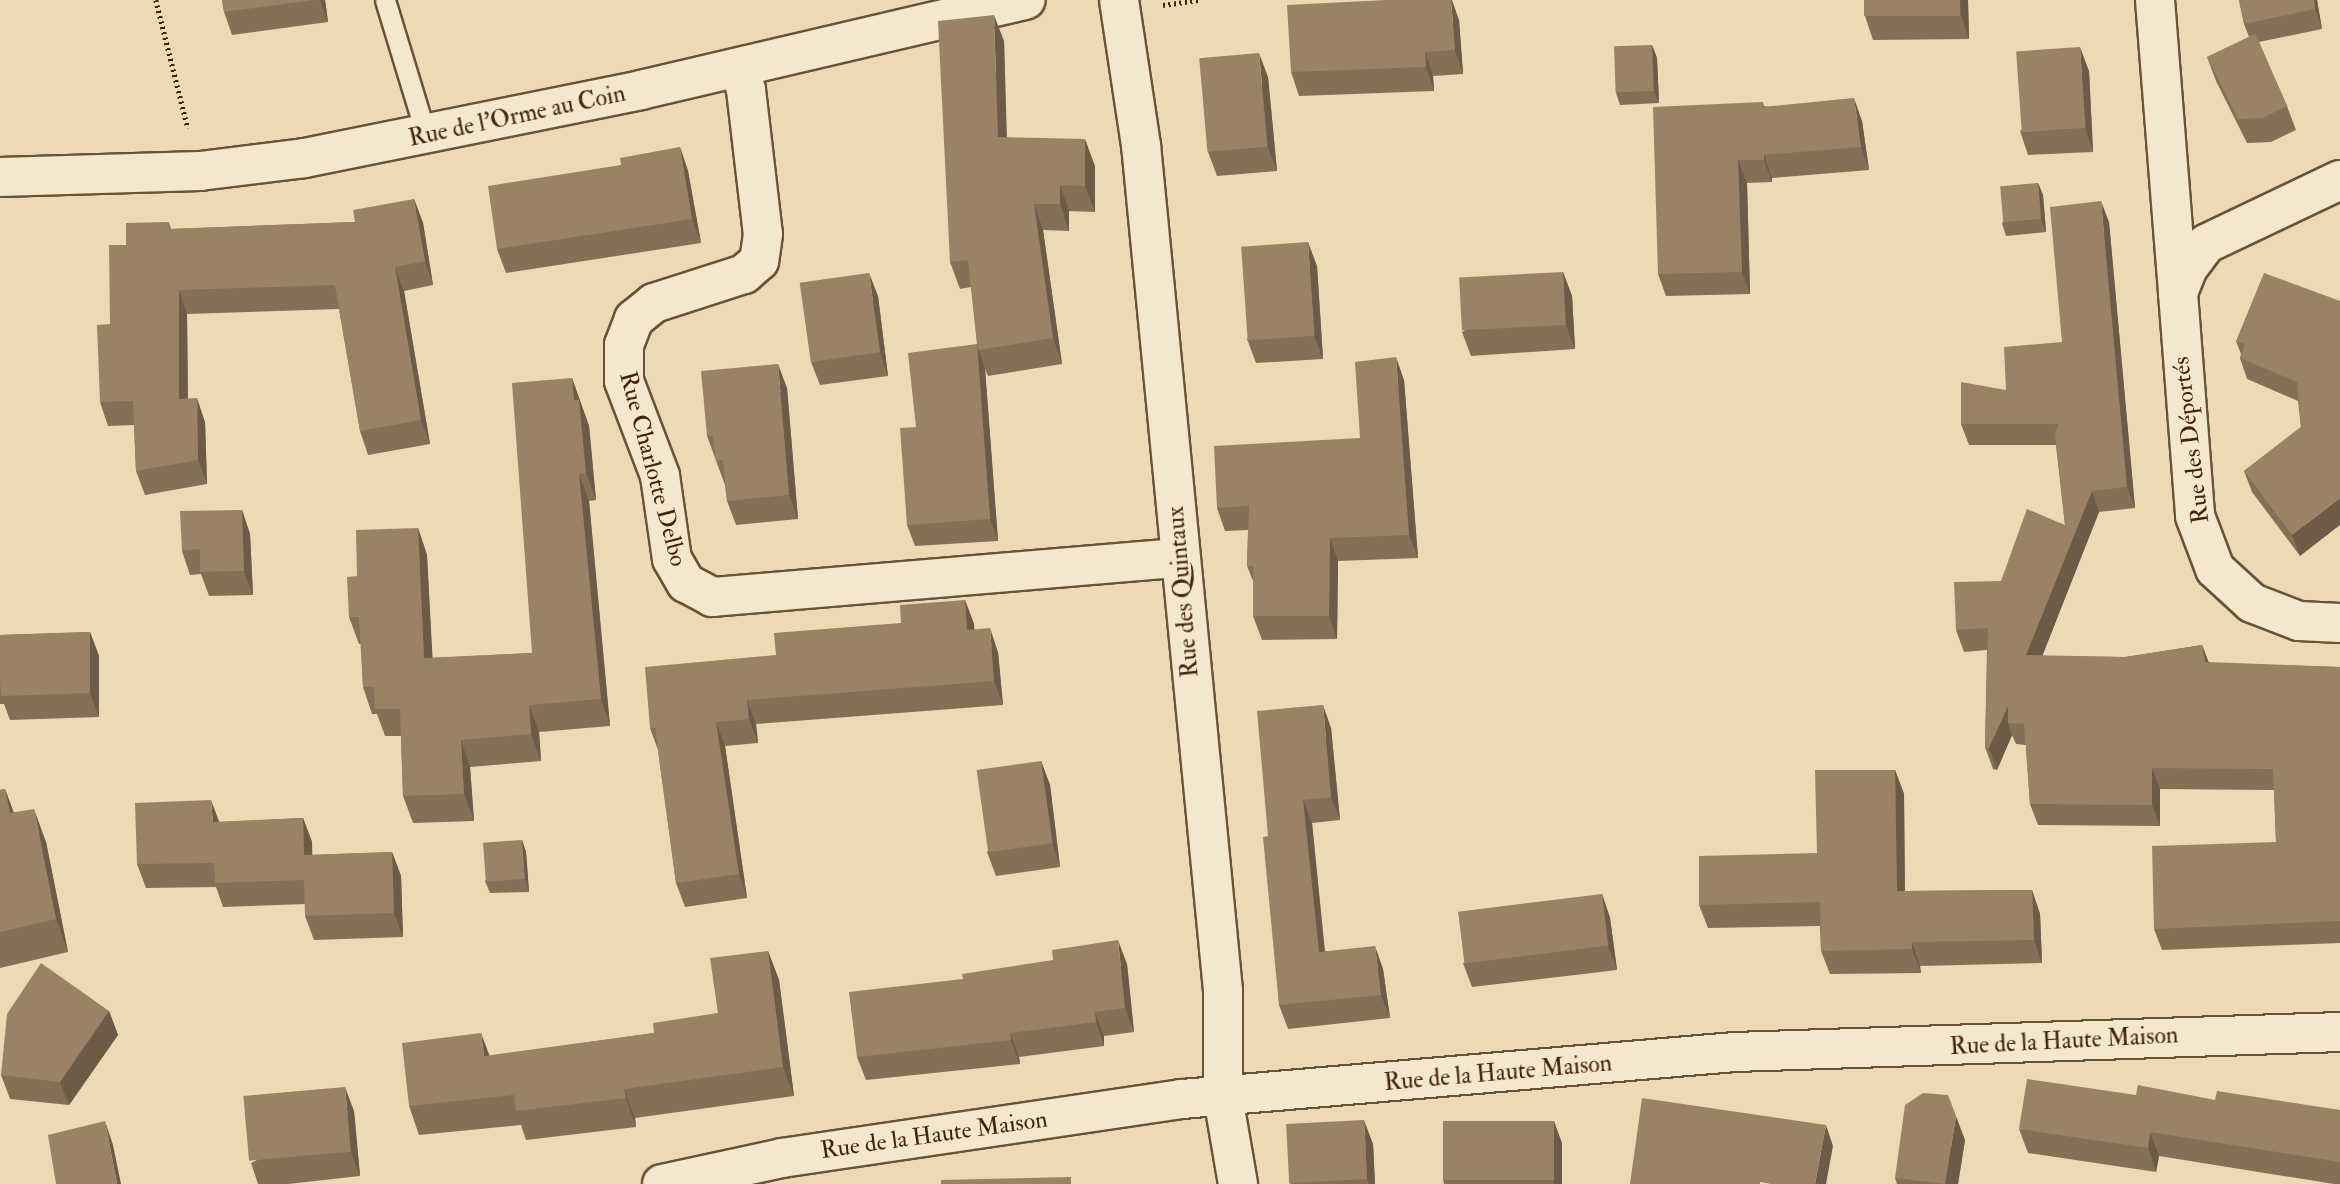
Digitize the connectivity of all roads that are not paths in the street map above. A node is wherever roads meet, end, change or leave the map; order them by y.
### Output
1 (385, 0) edge
2 (1026, 0) edge
3 (1119, 0) edge
4 (2155, 0) edge
5 (739, 68) junction
6 (426, 135) junction
7 (0, 177) edge
8 (2340, 180) edge
9 (2178, 293) junction
10 (1179, 558) junction
11 (2340, 623) edge
12 (2340, 1032) edge
13 (1223, 1097) junction
14 (662, 1184) edge
15 (1238, 1184) edge

1 - 6 lane
2 - 5 street, Rue de l'Orme au Coin
3 - 10 street, Rue des Quintaux
4 - 9 street, Rue des Déportés
5 - 6 street, Rue de l'Orme au Coin
5 - 10 street, Rue Charlotte Delbo
6 - 7 street, Rue de l'Orme au Coin
8 - 9 street, Rue des Déportés
9 - 11 street, Rue des Déportés
10 - 13 street, Rue des Quintaux
12 - 13 street, Rue de la Haute Maison
13 - 14 street, Rue de la Haute Maison
13 - 15 street, Rue des Quintaux

